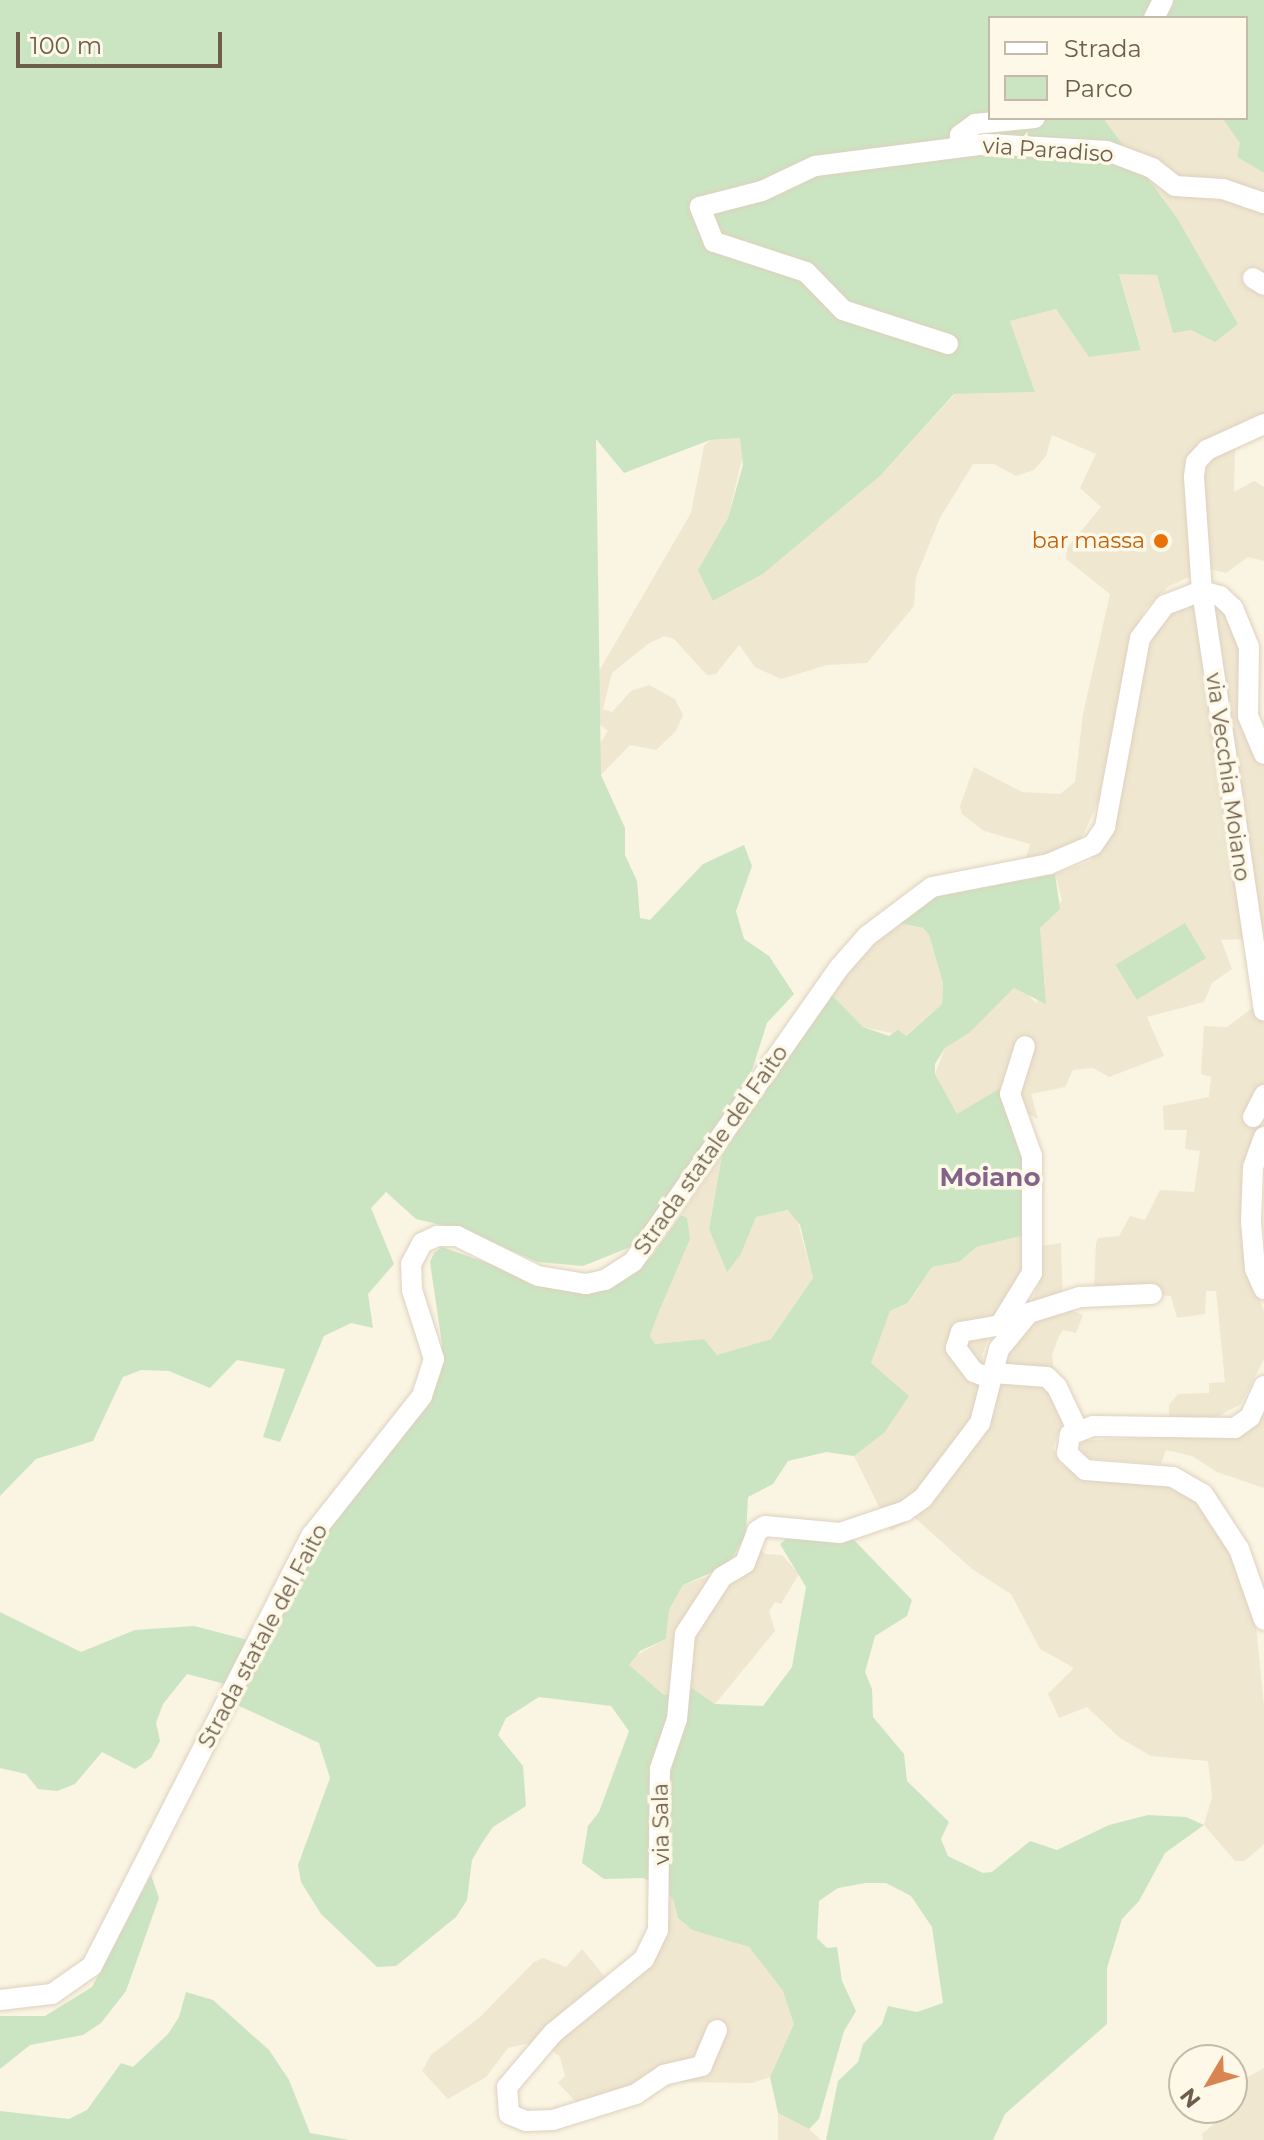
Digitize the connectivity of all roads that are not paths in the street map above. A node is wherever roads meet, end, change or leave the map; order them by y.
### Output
1 (1015, 120) edge
2 (959, 147) junction
3 (1264, 203) edge
4 (948, 344) dead end
5 (1264, 424) edge
6 (1202, 591) junction
7 (1264, 754) edge
8 (1264, 1010) edge
9 (1025, 1046) dead end
10 (1264, 1095) edge
11 (1253, 1117) dead end
12 (1264, 1137) edge
13 (1264, 1289) edge
14 (1152, 1294) dead end
15 (992, 1376) junction
16 (1264, 1386) edge
17 (1077, 1429) junction
18 (1264, 1620) edge
19 (0, 2000) edge
20 (717, 2030) dead end

1 - 2 street, via Paradiso
2 - 3 street, via Paradiso
2 - 4 street
5 - 6 street, via Vecchia Moiano
6 - 7 street
6 - 8 street, via Vecchia Moiano
6 - 19 street, Strada statale del Faito
9 - 15 street
10 - 11 street
12 - 13 street
14 - 15 street
15 - 17 street
15 - 20 street, via Sala
16 - 17 street
17 - 18 street

